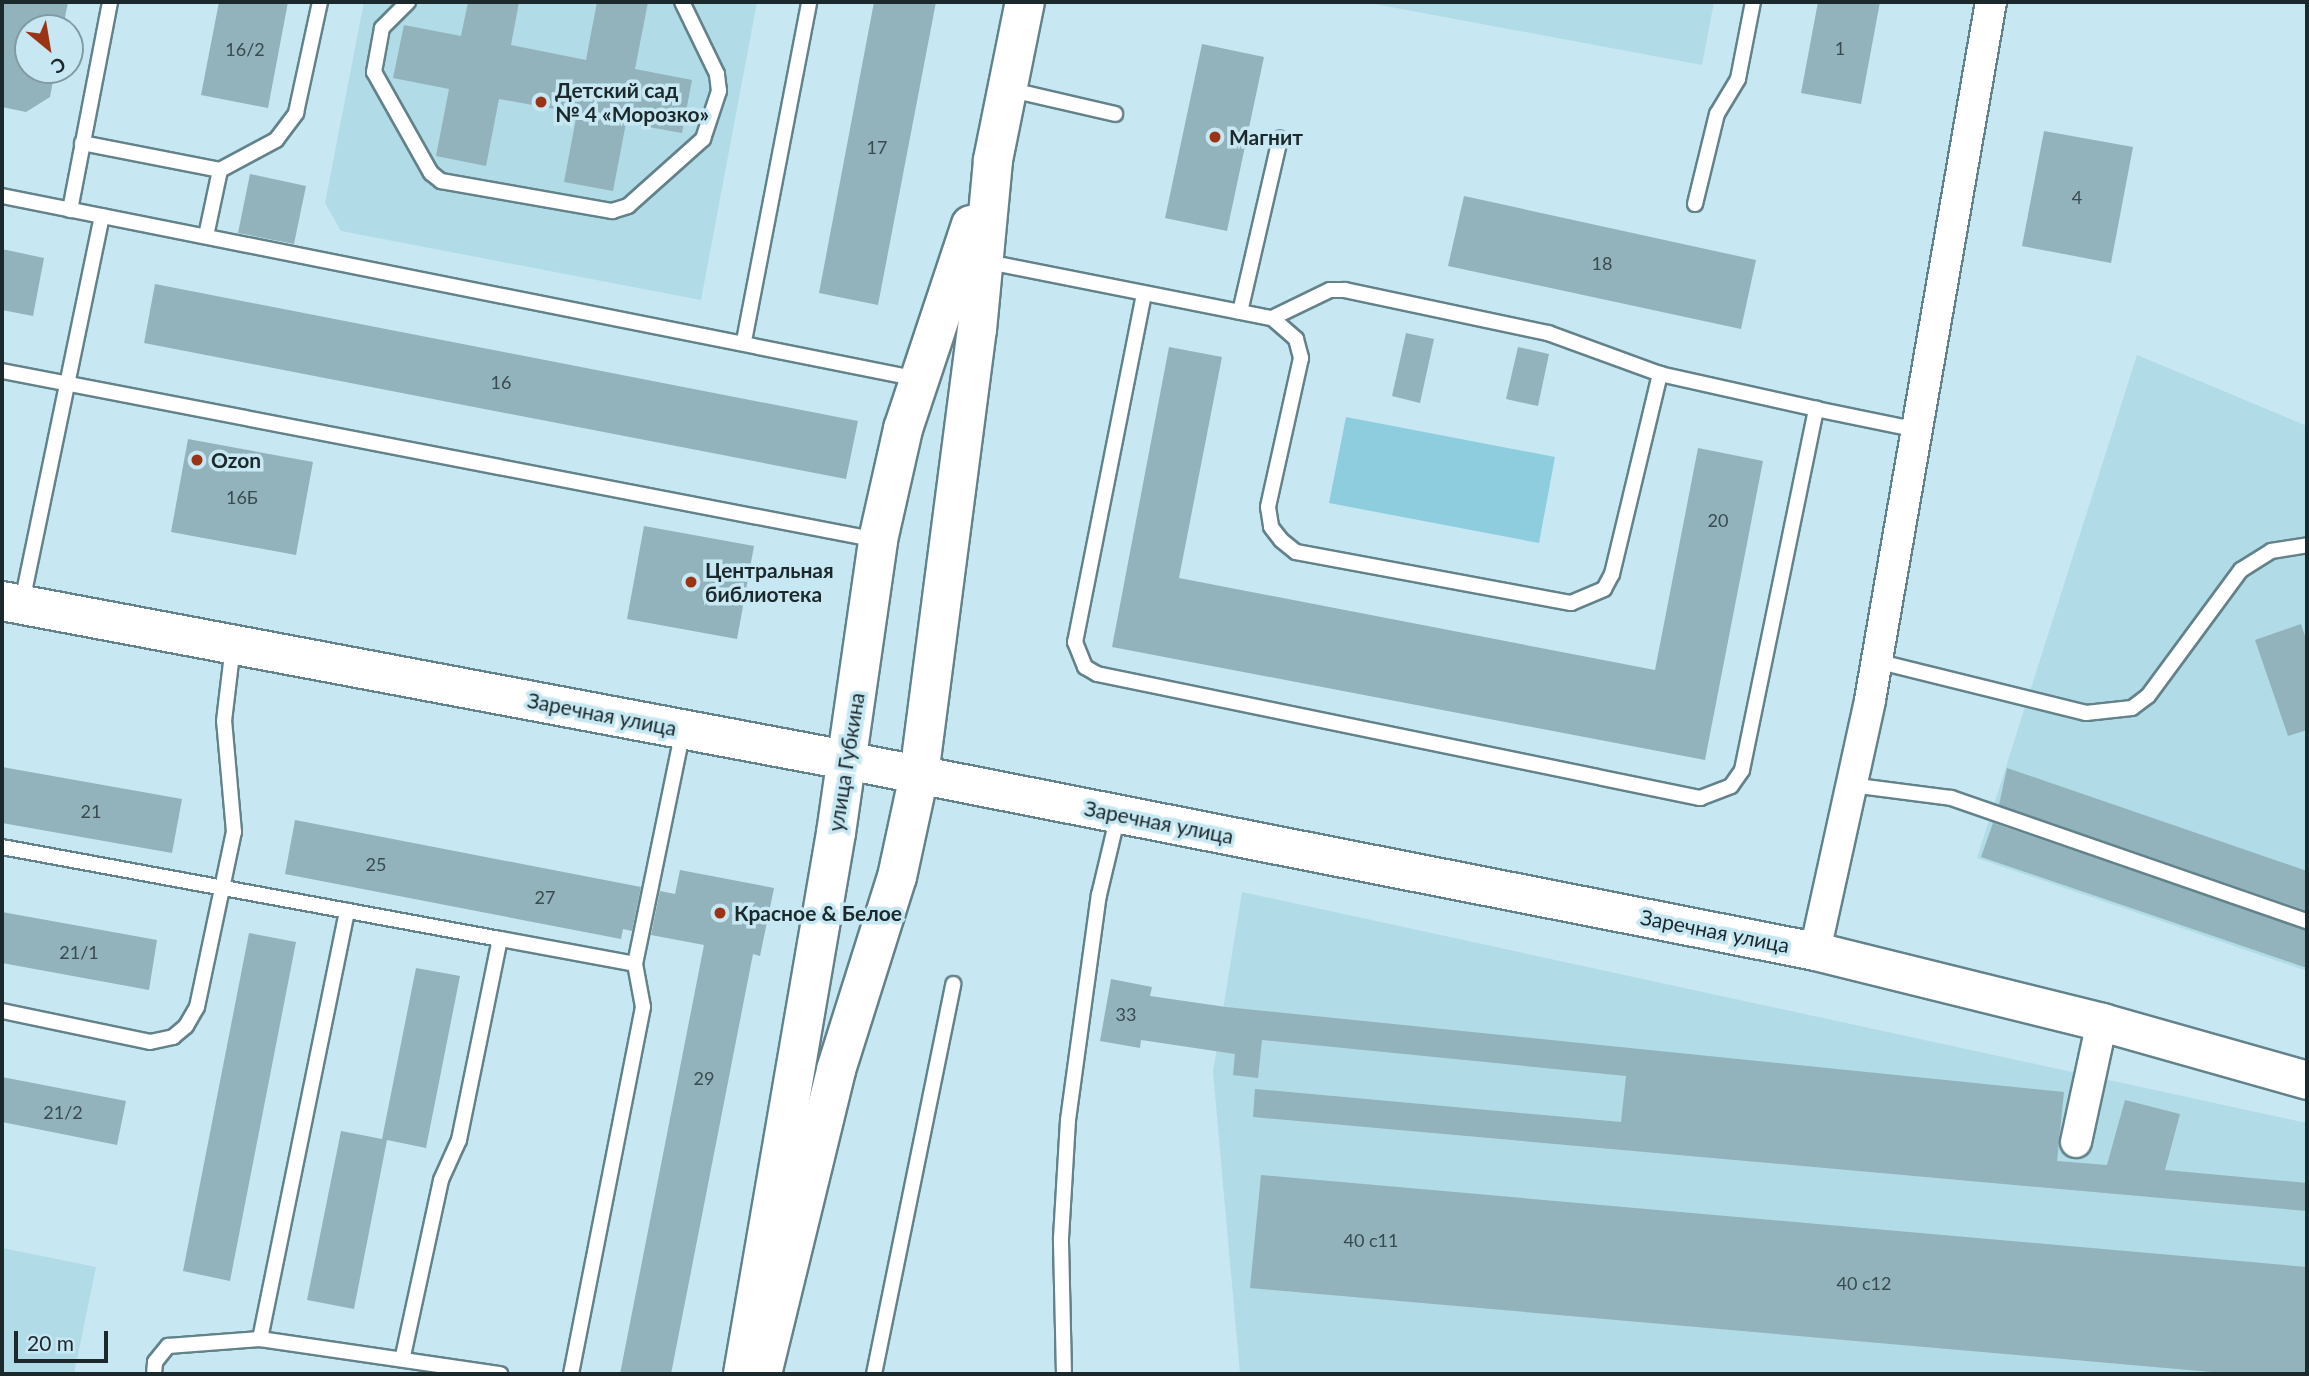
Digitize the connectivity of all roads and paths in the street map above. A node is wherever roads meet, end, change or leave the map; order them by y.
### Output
1 (110, 2) edge
2 (320, 2) edge
3 (408, 2) edge
4 (682, 2) edge
5 (808, 2) edge
6 (1025, 2) edge
7 (1753, 2) edge
8 (1991, 2) edge
9 (1007, 89) junction
10 (1115, 114) dead end
11 (1280, 139) dead end
12 (82, 143) junction
13 (993, 160) junction
14 (220, 170) junction
15 (2, 196) edge
16 (1695, 204) dead end
17 (70, 210) junction
18 (102, 216) junction
19 (205, 236) junction
20 (983, 260) junction
21 (1144, 294) junction
22 (1240, 312) junction
23 (1272, 318) junction
24 (744, 341) junction
25 (2, 371) edge
26 (1660, 373) junction
27 (921, 379) junction
28 (66, 384) junction
29 (1816, 409) junction
30 (1918, 430) junction
31 (878, 540) junction
32 (2307, 545) edge
33 (12, 603) edge
34 (233, 645) junction
35 (1876, 661) junction
36 (683, 729) junction
37 (846, 760) junction
38 (919, 775) junction
39 (1851, 785) junction
40 (1118, 814) junction
41 (2, 847) edge
42 (223, 887) junction
43 (347, 911) junction
44 (2307, 921) edge
45 (500, 939) junction
46 (1815, 951) junction
47 (635, 964) junction
48 (953, 984) dead end
49 (2, 1011) edge
50 (2102, 1022) junction
51 (2307, 1080) edge
52 (2076, 1142) dead end
53 (260, 1339) junction
54 (403, 1356) junction
55 (154, 1374) edge
56 (500, 1374) edge
57 (571, 1374) edge
58 (743, 1374) edge
59 (762, 1374) edge
60 (874, 1374) edge
61 (1065, 1374) edge

1 - 12 lane
2 - 14 lane
3 - 4 lane
5 - 24 lane
6 - 9 main road, улица Губкина
7 - 16 lane
8 - 30 street
9 - 10 lane
9 - 13 main road, улица Губкина
11 - 22 lane
12 - 14 lane
12 - 17 lane
13 - 20 main road, улица Губкина
13 - 27 main road, улица Губкина
14 - 19 lane
15 - 17 lane
17 - 18 lane
18 - 19 lane
18 - 28 lane
19 - 24 lane
20 - 21 lane
20 - 38 main road, улица Губкина
21 - 22 lane
21 - 29 lane
22 - 23 lane
23 - 26 lane
23 - 26 lane
24 - 27 lane
25 - 28 lane
26 - 29 lane
27 - 31 main road, улица Губкина
28 - 31 lane
28 - 33 lane
29 - 30 lane
30 - 35 street
31 - 37 main road, улица Губкина
32 - 35 lane
33 - 34 main road, Заречная улица
34 - 36 main road, Заречная улица
34 - 42 lane
35 - 39 street
36 - 37 main road, Заречная улица
36 - 47 lane
37 - 38 street, Заречная улица
37 - 58 main road, улица Губкина
38 - 40 street, Заречная улица
38 - 59 main road, улица Губкина
39 - 44 lane
39 - 46 street
40 - 46 street, Заречная улица
40 - 61 lane
41 - 42 lane
42 - 43 lane
42 - 49 lane
43 - 45 lane
43 - 53 lane
45 - 47 lane
45 - 54 lane
46 - 50 street, Заречная улица
47 - 57 lane
48 - 60 lane
50 - 51 street, Заречная улица
50 - 52 street
53 - 54 lane
53 - 55 lane
54 - 56 lane

